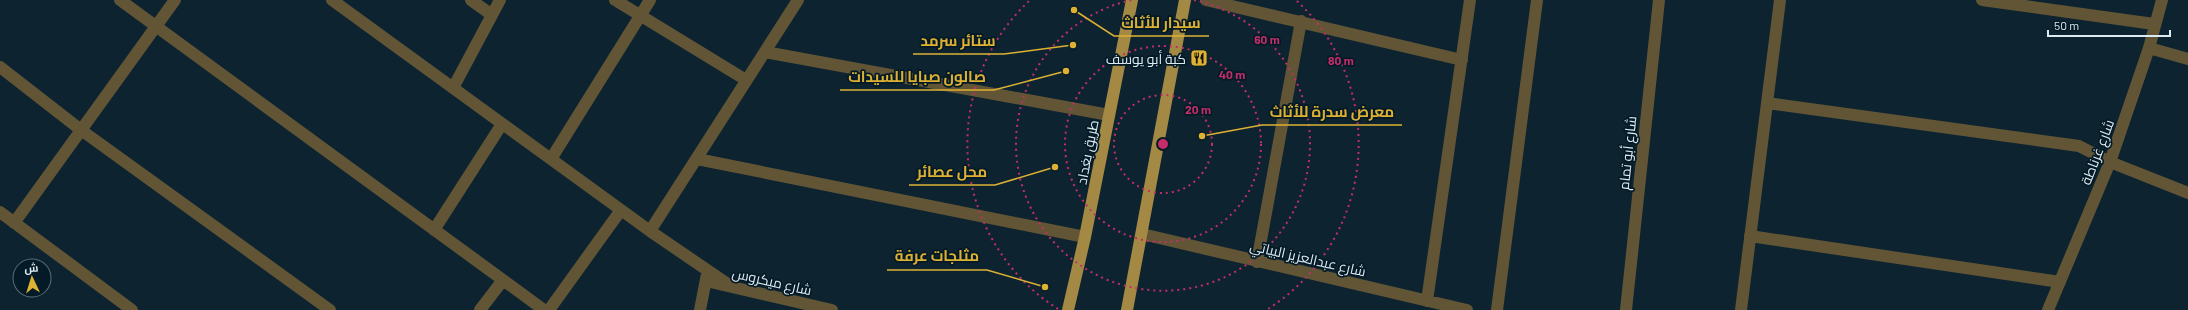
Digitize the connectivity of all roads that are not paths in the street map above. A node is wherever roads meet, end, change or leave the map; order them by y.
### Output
1 (120, 0) edge
2 (175, 0) edge
3 (332, 0) edge
4 (471, 0) edge
5 (500, 0) edge
6 (614, 0) edge
7 (650, 0) edge
8 (798, 0) edge
9 (1132, 0) edge
10 (1185, 0) edge
11 (1206, 0) edge
12 (1470, 0) edge
13 (1537, 0) edge
14 (1659, 0) edge
15 (1780, 0) edge
16 (1982, 0) edge
17 (2162, 0) edge
18 (492, 15) junction
19 (640, 16) junction
20 (1300, 21) junction
21 (2154, 24) junction
22 (155, 27) junction
23 (2149, 48) junction
24 (765, 52) junction
25 (2188, 59) edge
26 (1462, 60) junction
27 (0, 67) edge
28 (746, 80) junction
29 (453, 88) junction
30 (1767, 103) junction
31 (1109, 115) junction
32 (502, 124) junction
33 (81, 130) junction
34 (551, 159) junction
35 (696, 159) junction
36 (2110, 162) junction
37 (2188, 193) edge
38 (621, 210) junction
39 (0, 212) edge
40 (14, 223) junction
41 (434, 230) junction
42 (650, 231) junction
43 (1142, 234) junction
44 (1750, 236) junction
45 (1085, 237) junction
46 (1257, 262) junction
47 (707, 276) junction
48 (503, 280) junction
49 (2060, 282) junction
50 (1427, 301) junction
51 (1446, 308) edge
52 (132, 310) edge
53 (330, 310) edge
54 (480, 310) edge
55 (544, 310) edge
56 (549, 310) edge
57 (700, 310) edge
58 (832, 310) edge
59 (1068, 310) edge
60 (1127, 310) edge
61 (1467, 310) edge
62 (1497, 310) edge
63 (1626, 310) edge
64 (1741, 310) edge
65 (2048, 310) edge

1 - 22 street
2 - 22 street
3 - 29 street
4 - 18 street
5 - 18 street
6 - 19 street
7 - 19 street
8 - 24 street
9 - 31 main road, طريق بغداد
10 - 43 main road
11 - 20 street
12 - 26 street
13 - 62 street
14 - 63 street, شارع أبو تمام
15 - 30 street
16 - 21 street
17 - 21 street, شارع غرناطة
18 - 29 street
19 - 28 street
19 - 34 street
20 - 26 street
20 - 46 street
21 - 23 street, شارع غرناطة
22 - 33 street
22 - 41 street
23 - 25 street
23 - 36 street, شارع غرناطة
24 - 28 street
24 - 31 street
26 - 50 street
27 - 33 street
28 - 35 street
29 - 32 street
30 - 36 street
30 - 44 street
31 - 45 main road, طريق بغداد
32 - 34 street
32 - 41 street
33 - 40 street
33 - 53 street
34 - 38 street
35 - 42 street
35 - 45 street
36 - 37 street
36 - 49 street, شارع غرناطة
38 - 42 street
38 - 56 street
39 - 40 street
40 - 52 street
41 - 48 street
42 - 47 street
43 - 46 street, شارع عبدالعزيز البياتي
43 - 60 main road
44 - 49 street
44 - 64 street
45 - 59 main road, طريق بغداد
46 - 50 street, شارع عبدالعزيز البياتي
47 - 57 street
47 - 58 street, شارع ميكروس
48 - 54 street
48 - 55 street
49 - 65 street, شارع غرناطة
50 - 51 street, شارع عبدالعزيز البياتي
51 - 61 street, شارع عبدالعزيز البياتي

